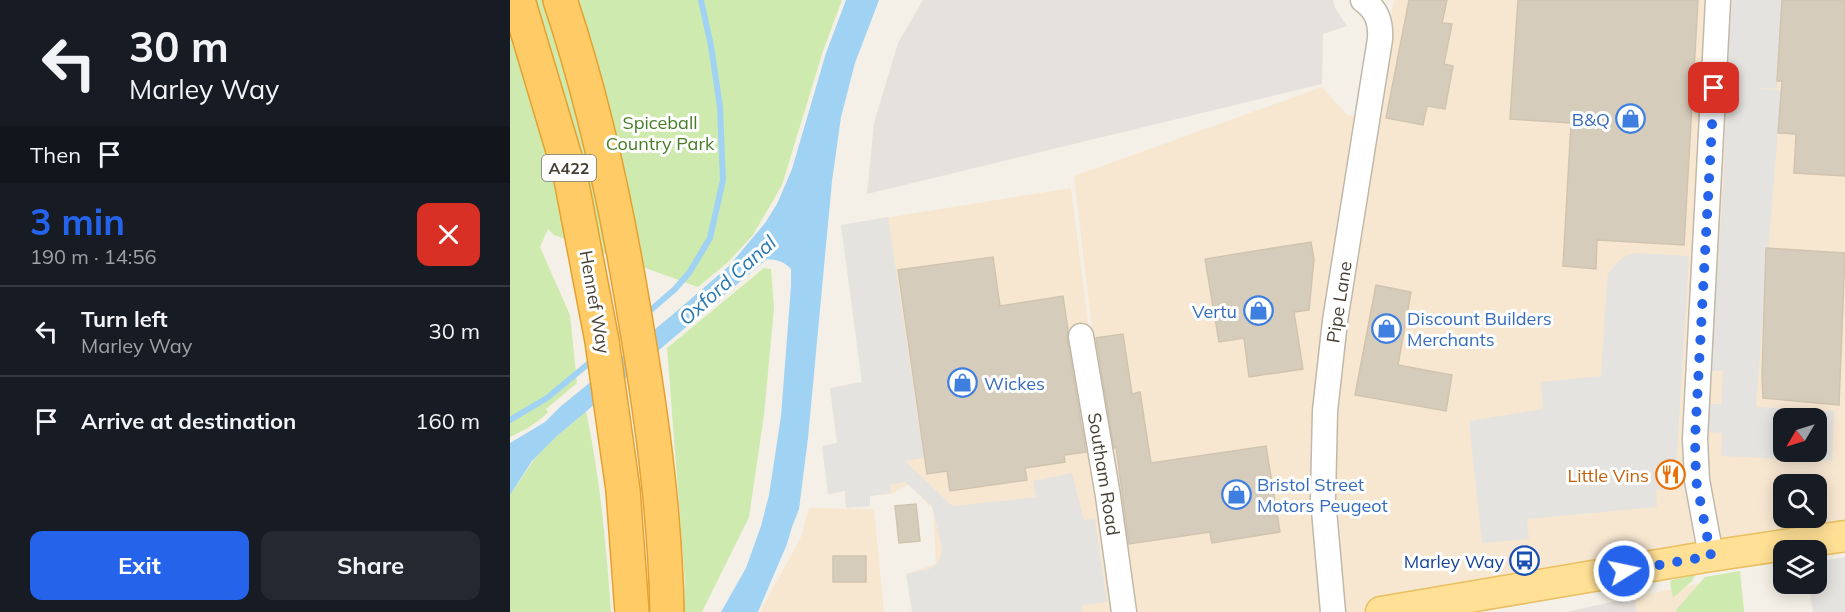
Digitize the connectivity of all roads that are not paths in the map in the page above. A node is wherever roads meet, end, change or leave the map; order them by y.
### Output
1 (518, 0) edge
2 (560, 0) edge
3 (1363, 0) edge
4 (1719, 0) edge
5 (1081, 336) dead end
6 (1845, 536) edge
7 (1711, 556) junction
8 (632, 612) edge
9 (667, 612) edge
10 (1124, 612) edge
11 (1333, 612) edge
12 (1381, 612) edge

1 - 8 highway, Hennef Way / A422
2 - 9 highway, Hennef Way / A422
3 - 11 street, Pipe Lane
4 - 7 street
5 - 10 street, Southam Road
6 - 7 main road
7 - 12 main road

